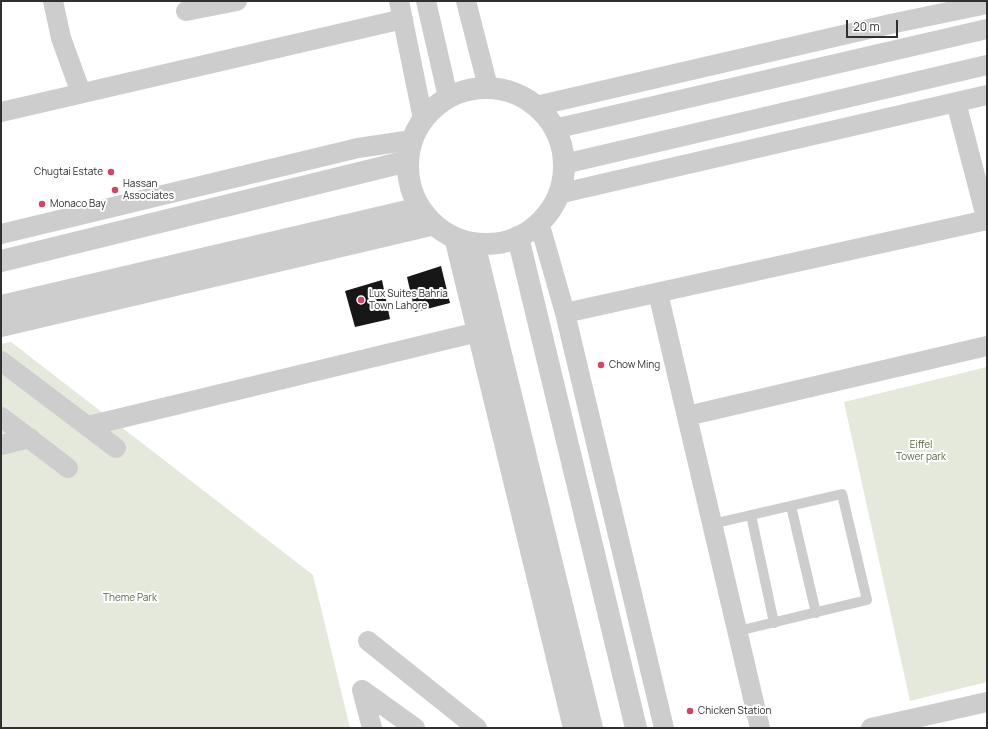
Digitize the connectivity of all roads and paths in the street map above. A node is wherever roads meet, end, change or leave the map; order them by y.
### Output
1 (53, 1) edge
2 (237, 1) edge
3 (426, 1) edge
4 (466, 1) edge
5 (987, 4) edge
6 (401, 10) edge
7 (186, 11) dead end
8 (987, 29) edge
9 (987, 65) edge
10 (488, 87) junction
11 (81, 93) junction
12 (987, 95) edge
13 (448, 97) junction
14 (956, 102) junction
15 (536, 106) junction
16 (1, 112) edge
17 (423, 119) junction
18 (554, 129) junction
19 (412, 140) junction
20 (408, 161) junction
21 (564, 164) junction
22 (558, 194) junction
23 (420, 208) junction
24 (987, 220) edge
25 (539, 222) junction
26 (435, 225) junction
27 (1, 234) edge
28 (454, 237) junction
29 (518, 237) junction
30 (474, 243) junction
31 (1, 261) edge
32 (658, 293) junction
33 (1, 306) edge
34 (565, 313) junction
35 (1, 327) edge
36 (478, 332) junction
37 (987, 346) edge
38 (1, 361) edge
39 (687, 416) junction
40 (1, 417) edge
41 (88, 426) junction
42 (30, 438) junction
43 (1, 445) edge
44 (116, 448) dead end
45 (68, 468) dead end
46 (792, 506) junction
47 (751, 515) junction
48 (712, 524) junction
49 (816, 613) junction
50 (774, 623) junction
51 (738, 631) junction
52 (368, 641) dead end
53 (987, 702) edge
54 (372, 728) edge
55 (415, 728) edge
56 (478, 728) edge
57 (573, 728) edge
58 (592, 728) edge
59 (636, 728) edge
60 (664, 728) edge
61 (760, 728) edge
62 (871, 728) edge

1 - 11 street
2 - 7 street
3 - 13 street
4 - 10 street
5 - 15 street
6 - 11 street
6 - 17 street
8 - 18 street
9 - 21 street
10 - 13 street
10 - 15 street
11 - 16 street
12 - 14 street
13 - 17 street
14 - 22 street
14 - 24 street
15 - 18 street
17 - 19 street
18 - 21 street
19 - 20 street
19 - 27 street
20 - 23 street
20 - 31 street
21 - 22 street
22 - 25 street
23 - 26 street
23 - 33 street
24 - 32 street
25 - 29 street
25 - 34 street
26 - 28 street
26 - 35 street
28 - 30 street
28 - 36 street
29 - 30 street
29 - 59 street
30 - 58 street
32 - 34 street
32 - 39 street
34 - 60 street
36 - 41 street
36 - 57 street
37 - 39 street
38 - 41 street
39 - 48 street
40 - 42 street
41 - 44 street
42 - 43 street
42 - 45 street
46 - 47 lane
46 - 49 lane
46 - 49 lane
47 - 48 lane
47 - 50 lane
48 - 51 street
49 - 50 lane
50 - 51 lane
51 - 61 street
52 - 56 street
53 - 62 street
54 - 55 street

